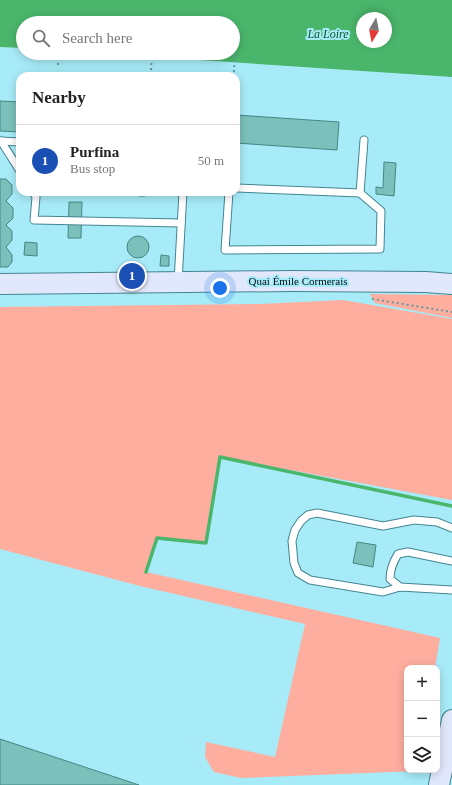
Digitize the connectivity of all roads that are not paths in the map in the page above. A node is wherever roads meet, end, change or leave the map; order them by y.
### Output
1 (364, 140) dead end
2 (1, 141) edge
3 (16, 142) edge
4 (16, 165) edge
5 (240, 188) edge
6 (360, 193) junction
7 (36, 196) edge
8 (183, 196) edge
9 (229, 196) edge
10 (181, 223) junction
11 (178, 282) junction
12 (0, 284) edge
13 (452, 284) edge
14 (452, 528) edge
15 (452, 561) edge
16 (400, 588) junction
17 (452, 590) edge
18 (452, 720) edge
19 (439, 785) edge

1 - 6 lane
2 - 3 lane
2 - 4 lane
5 - 6 lane
6 - 9 lane
7 - 10 lane
8 - 10 lane
10 - 11 lane
11 - 12 main road, Quai Émile Cormerais
11 - 13 main road, Quai Émile Cormerais
14 - 16 lane
15 - 16 lane
16 - 17 lane
18 - 19 main road

